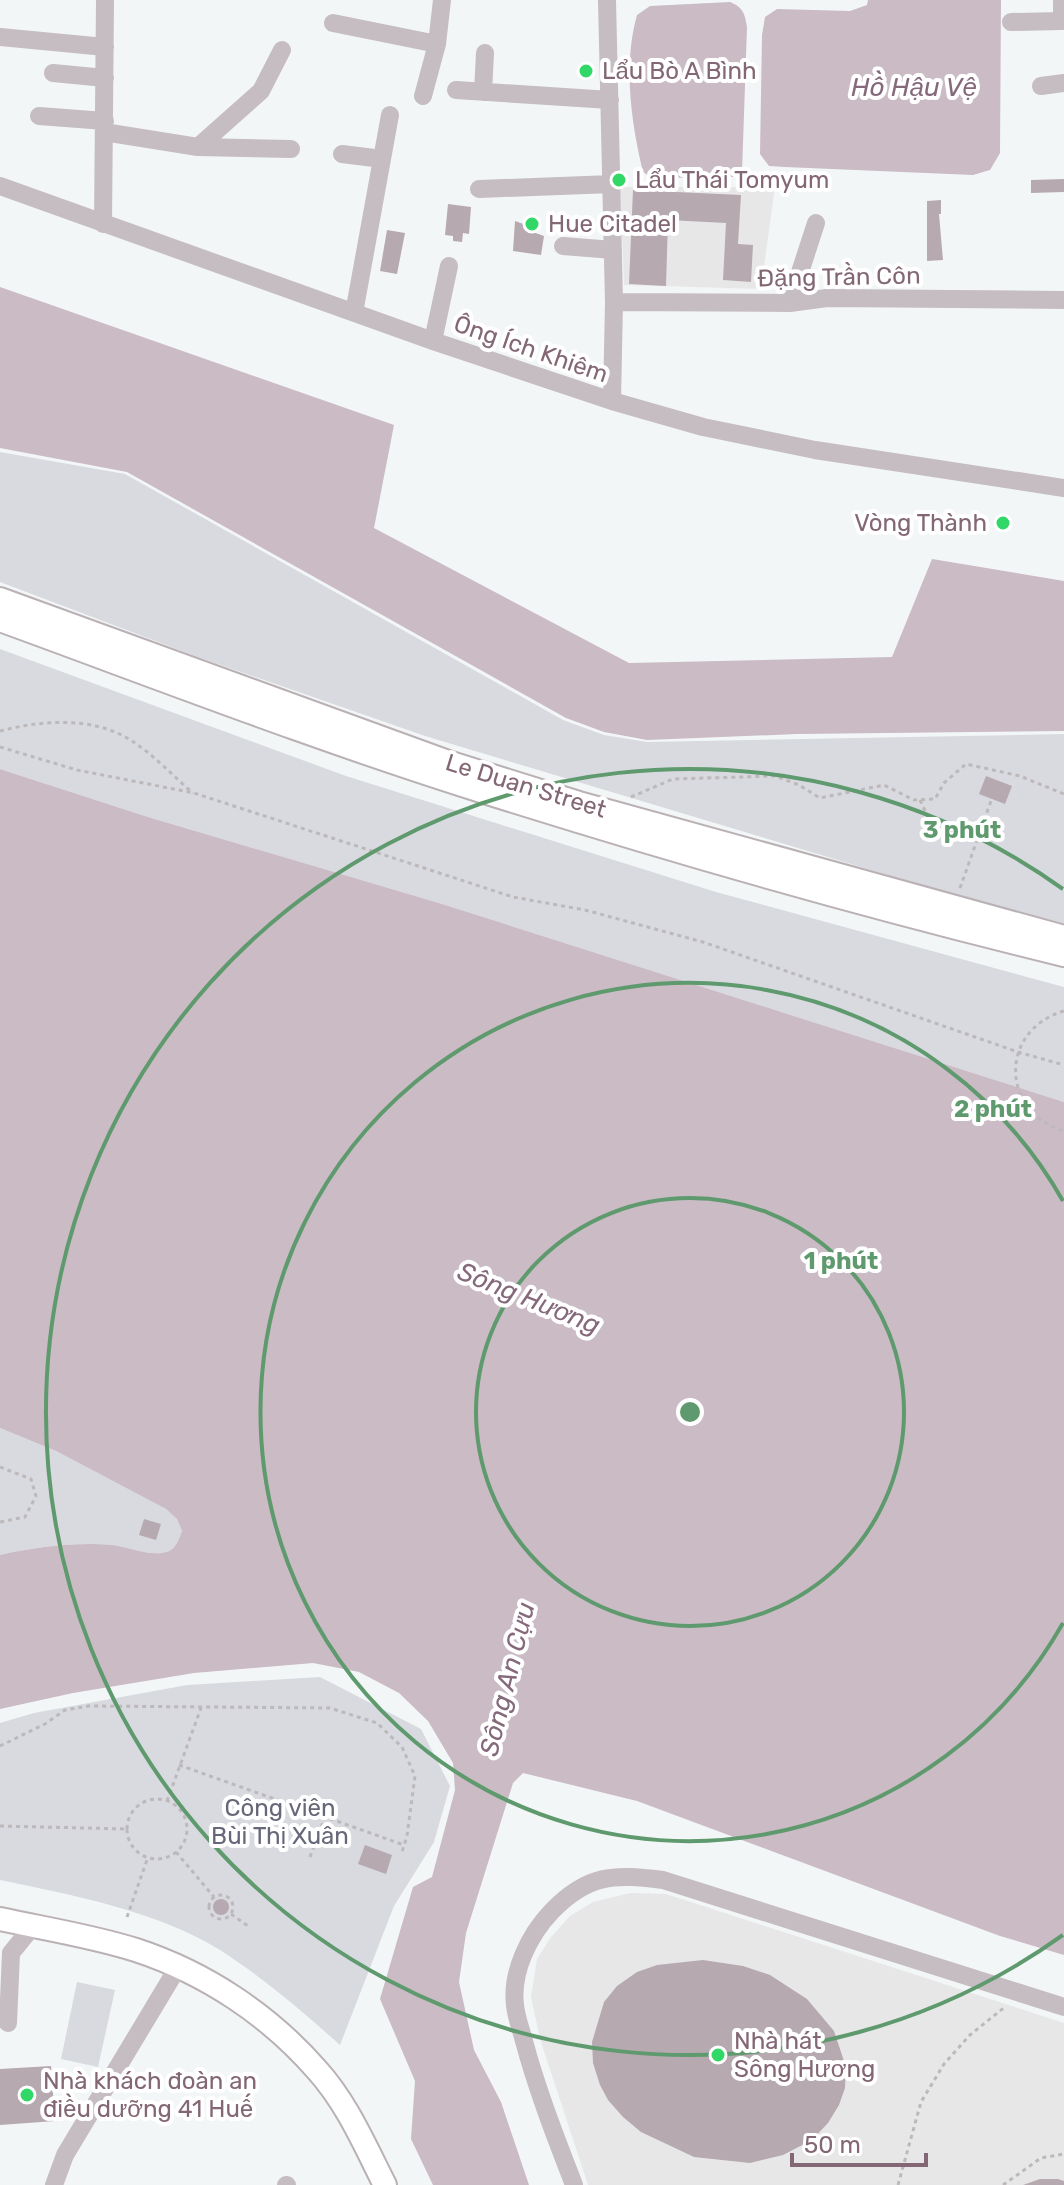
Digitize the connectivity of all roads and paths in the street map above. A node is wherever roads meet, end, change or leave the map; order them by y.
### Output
1 (105, 0) edge
2 (442, 0) edge
3 (607, 0) edge
4 (1064, 0) edge
5 (1011, 22) dead end
6 (333, 23) dead end
7 (0, 37) edge
8 (437, 44) junction
9 (105, 47) junction
10 (282, 50) dead end
11 (485, 53) dead end
12 (53, 73) dead end
13 (105, 78) junction
14 (1064, 83) edge
15 (1041, 86) dead end
16 (456, 90) dead end
17 (483, 92) junction
18 (423, 96) dead end
19 (610, 100) junction
20 (390, 115) dead end
21 (39, 116) dead end
22 (104, 126) junction
23 (198, 147) junction
24 (291, 149) dead end
25 (342, 154) dead end
26 (382, 159) junction
27 (612, 184) junction
28 (0, 186) edge
29 (479, 189) dead end
30 (816, 223) dead end
31 (103, 224) junction
32 (563, 246) dead end
33 (613, 250) junction
34 (449, 266) dead end
35 (1064, 300) edge
36 (614, 302) junction
37 (790, 303) junction
38 (354, 313) junction
39 (433, 341) junction
40 (612, 401) junction
41 (1064, 488) edge
42 (0, 599) edge
43 (0, 620) edge
44 (0, 731) edge
45 (0, 747) edge
46 (194, 793) junction
47 (1064, 794) edge
48 (625, 800) dead end
49 (920, 800) junction
50 (991, 801) dead end
51 (976, 841) junction
52 (957, 895) dead end
53 (1064, 937) edge
54 (1064, 955) edge
55 (1064, 1011) edge
56 (1018, 1052) junction
57 (1064, 1065) edge
58 (1064, 1131) edge
59 (0, 1467) edge
60 (0, 1522) edge
61 (201, 1708) junction
62 (0, 1746) edge
63 (179, 1765) junction
64 (167, 1801) junction
65 (325, 1817) junction
66 (0, 1826) edge
67 (127, 1829) junction
68 (404, 1845) junction
69 (176, 1852) junction
70 (401, 1855) dead end
71 (148, 1857) junction
72 (310, 1857) dead end
73 (214, 1897) junction
74 (231, 1914) junction
75 (127, 1917) dead end
76 (0, 1919) edge
77 (33, 1926) junction
78 (248, 1926) dead end
79 (0, 1930) edge
80 (178, 1967) junction
81 (1021, 1993) junction
82 (1064, 2007) edge
83 (8, 2023) dead end
84 (1064, 2154) edge
85 (54, 2185) edge
86 (385, 2185) edge
87 (574, 2185) edge
88 (898, 2185) edge
89 (1003, 2185) edge

1 - 9 street
2 - 8 street
3 - 19 street
4 - 5 street
6 - 8 street
7 - 9 street
8 - 18 street
9 - 13 street
10 - 23 street
11 - 17 street
12 - 13 street
13 - 22 street
14 - 15 street
16 - 17 street
17 - 19 street
19 - 27 street
20 - 26 street
21 - 22 street
22 - 23 street
22 - 31 street
23 - 24 street
25 - 26 street
26 - 38 street
27 - 29 street
27 - 33 street
28 - 31 street, Ông Ích Khiêm
30 - 37 street
31 - 38 street, Ông Ích Khiêm
32 - 33 street
33 - 36 street
34 - 39 street
35 - 37 street, Đặng Trần Côn
36 - 37 street, Đặng Trần Côn
36 - 40 street
38 - 39 street, Ông Ích Khiêm
39 - 40 street, Ông Ích Khiêm
40 - 41 street, Ông Ích Khiêm
42 - 53 main road, Le Duan Street
43 - 54 main road, Le Duan Street
44 - 46 path
45 - 46 path
46 - 56 path
47 - 49 path
48 - 49 path
49 - 51 path
50 - 51 path
51 - 52 path
55 - 56 path
56 - 57 path
56 - 58 path
59 - 60 path
61 - 62 path
61 - 63 path
61 - 68 path
63 - 64 path
63 - 65 path
64 - 67 path
64 - 69 path
65 - 68 path
65 - 72 path
66 - 67 path
67 - 71 path
68 - 70 path
69 - 71 path
69 - 73 path
71 - 75 path
73 - 74 path
73 - 74 path
74 - 78 path
76 - 77 main road
77 - 79 main road
77 - 80 main road
77 - 83 street
80 - 85 street
80 - 86 main road
81 - 82 street
81 - 87 street
81 - 88 path
84 - 89 path

